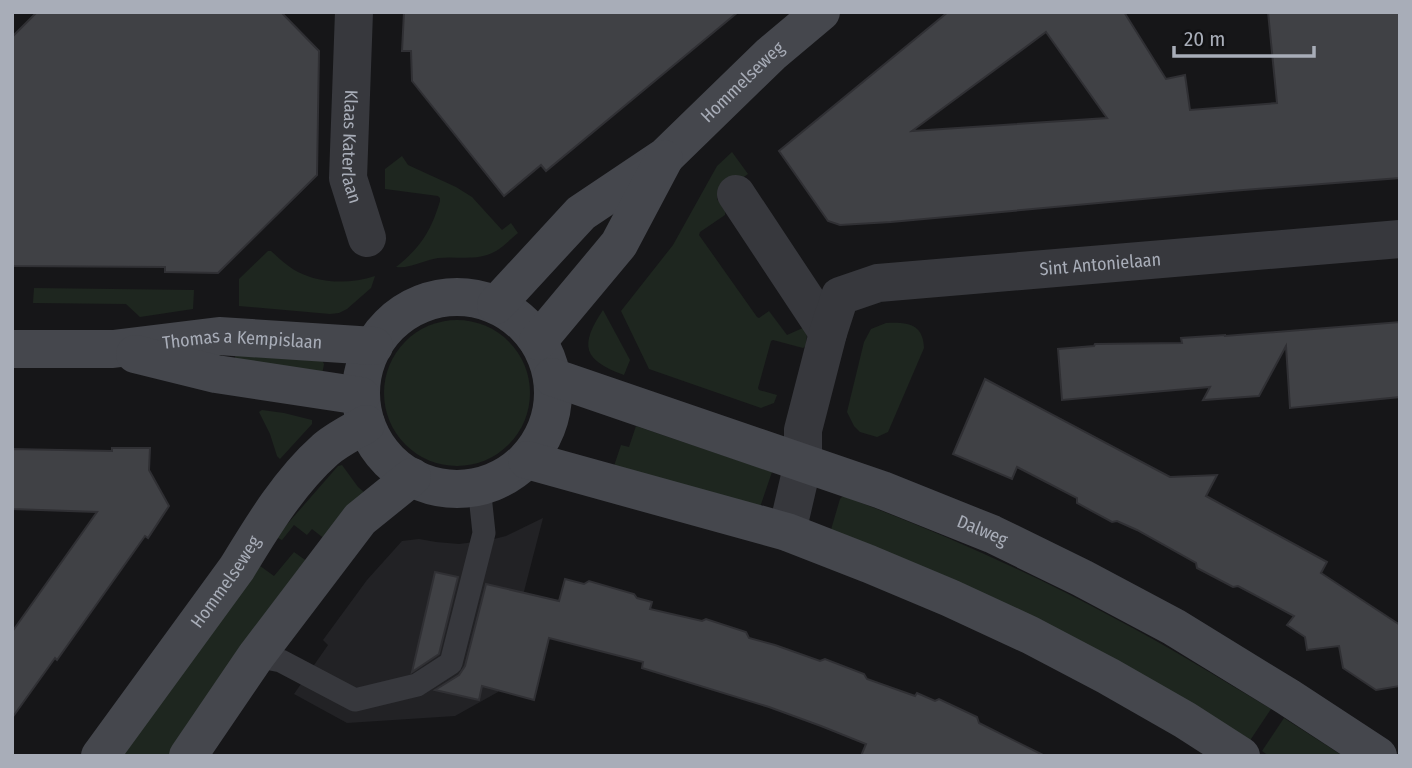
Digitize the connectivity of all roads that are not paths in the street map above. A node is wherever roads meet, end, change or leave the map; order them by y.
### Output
1 (354, 12) edge
2 (821, 12) edge
3 (666, 156) junction
4 (736, 194) dead end
5 (367, 238) dead end
6 (1400, 239) edge
7 (496, 305) junction
8 (828, 333) junction
9 (538, 341) junction
10 (374, 346) junction
11 (12, 349) edge
12 (113, 349) junction
13 (552, 377) junction
14 (363, 410) junction
15 (527, 460) junction
16 (803, 463) junction
17 (412, 478) junction
18 (479, 486) junction
19 (787, 532) junction
20 (256, 656) junction
21 (100, 756) edge
22 (188, 756) edge
23 (1241, 756) edge
24 (1378, 756) edge

1 - 5 street, Klaas Katerlaan
2 - 3 street, Hommelseweg
3 - 7 street, Hommelseweg
3 - 9 street, Hommelseweg
4 - 8 street
6 - 8 street, Sint Antonielaan
7 - 9 street
7 - 10 street
8 - 16 street, Sint Antonielaan
9 - 13 street
10 - 12 street, Thomas a Kempislaan
10 - 14 street
11 - 12 street, Thomas a Kempislaan
12 - 14 street, Thomas a Kempislaan
13 - 15 street
13 - 16 street, Dalweg
14 - 17 street
14 - 21 street, Hommelseweg
15 - 18 street
15 - 19 street
16 - 19 street, Sint Antonielaan
16 - 24 street, Dalweg
17 - 18 street
17 - 20 street
18 - 20 lane
19 - 23 street
20 - 22 street

